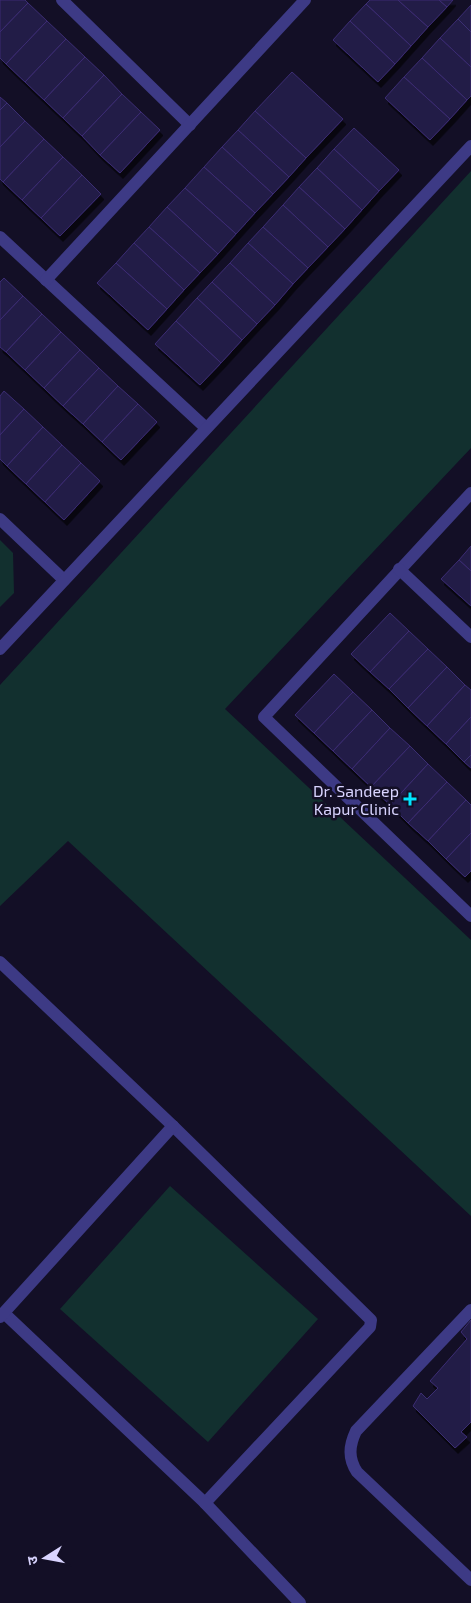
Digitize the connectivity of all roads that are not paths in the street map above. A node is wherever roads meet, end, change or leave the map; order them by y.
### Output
1 (62, 0) edge
2 (305, 0) edge
3 (190, 125) junction
4 (471, 146) edge
5 (0, 237) edge
6 (46, 280) junction
7 (206, 428) junction
8 (471, 493) edge
9 (0, 519) edge
10 (400, 569) junction
11 (64, 580) junction
12 (471, 637) edge
13 (0, 649) edge
14 (471, 916) edge
15 (0, 962) edge
16 (173, 1126) junction
17 (471, 1310) edge
18 (2, 1315) edge
19 (205, 1503) junction
20 (471, 1580) edge
21 (300, 1603) edge

1 - 3 street
2 - 3 street
3 - 6 street
4 - 7 street
5 - 6 street
6 - 7 street
7 - 11 street
8 - 10 street
9 - 11 street
10 - 12 street
10 - 14 street
11 - 13 street
15 - 16 street
16 - 18 street
16 - 19 street
17 - 20 street
18 - 19 street
19 - 21 street

